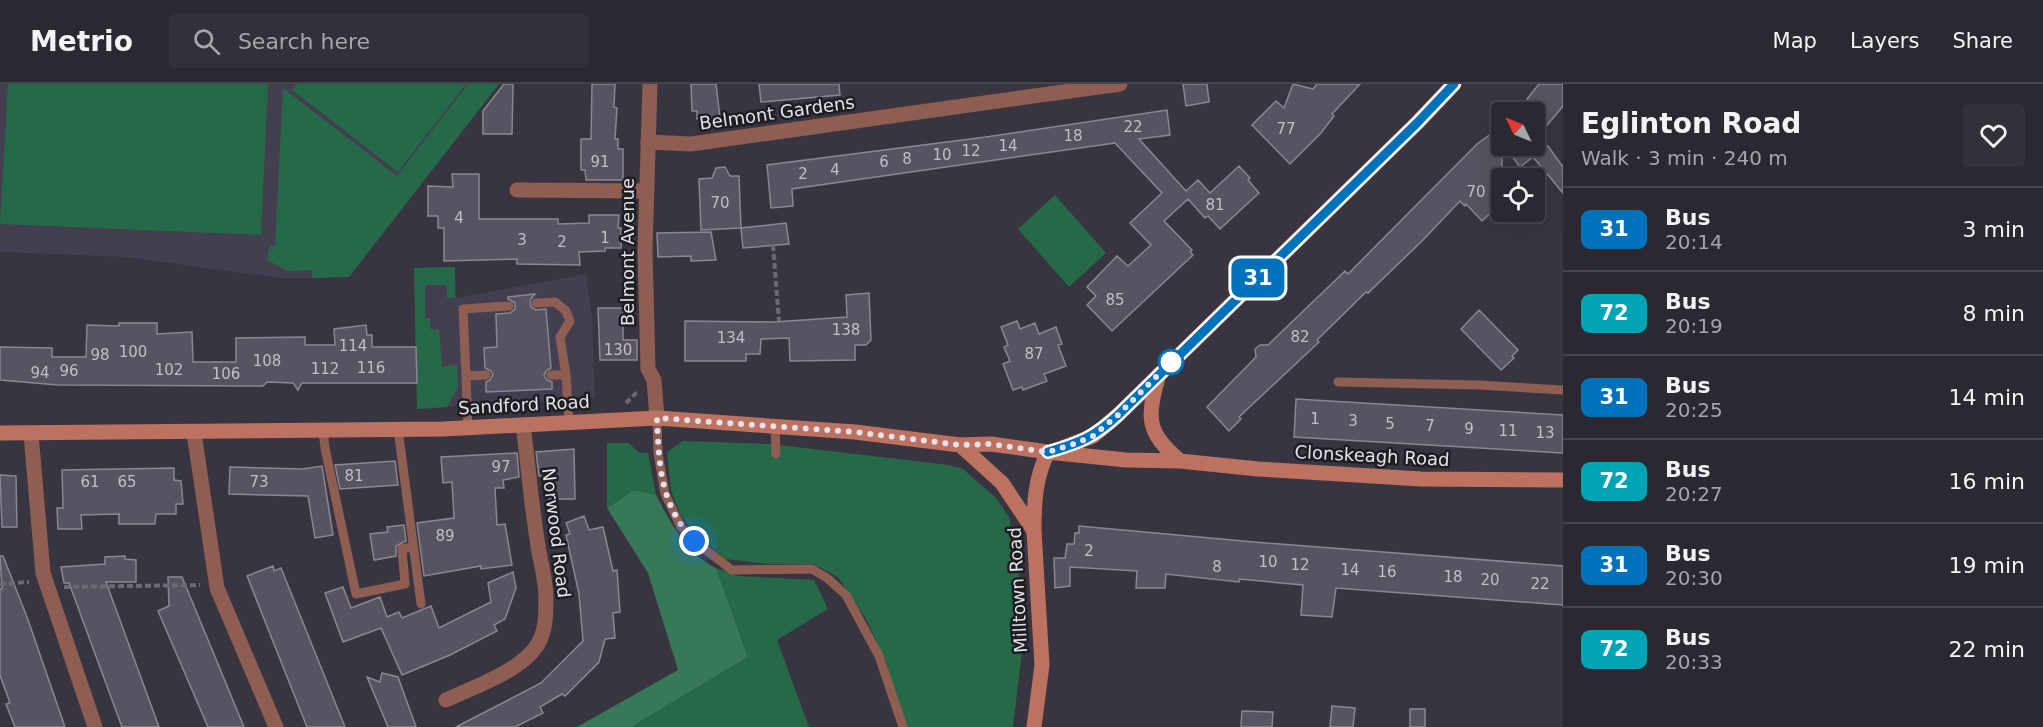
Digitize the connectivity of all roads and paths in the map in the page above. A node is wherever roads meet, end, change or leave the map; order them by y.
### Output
1 (650, 84) edge
2 (1120, 84) edge
3 (1454, 84) edge
4 (1088, 86) edge
5 (648, 142) junction
6 (517, 190) dead end
7 (646, 190) junction
8 (773, 245) dead end
9 (536, 303) dead end
10 (509, 306) dead end
11 (779, 321) dead end
12 (1159, 374) junction
13 (486, 375) dead end
14 (551, 375) dead end
15 (566, 375) junction
16 (466, 376) junction
17 (1338, 382) dead end
18 (1563, 390) edge
19 (657, 418) junction
20 (569, 423) junction
21 (523, 424) junction
22 (775, 426) junction
23 (468, 427) junction
24 (398, 429) junction
25 (323, 430) junction
26 (0, 433) edge
27 (194, 433) junction
28 (31, 434) junction
29 (960, 445) junction
30 (1048, 452) junction
31 (776, 454) dead end
32 (1180, 461) junction
33 (1563, 480) edge
34 (1034, 531) junction
35 (412, 547) junction
36 (30, 582) dead end
37 (0, 584) edge
38 (200, 585) dead end
39 (60, 587) dead end
40 (421, 604) dead end
41 (446, 700) dead end
42 (95, 727) edge
43 (276, 727) edge
44 (903, 727) edge
45 (1034, 727) edge

1 - 5 street, Belmont Avenue
2 - 4 street, Belmont Gardens
3 - 12 main road
4 - 5 street, Belmont Gardens
5 - 7 street, Belmont Avenue
6 - 7 street
7 - 19 street, Belmont Avenue
8 - 11 path
9 - 15 lane
10 - 16 lane
12 - 30 main road
12 - 32 main road
13 - 16 lane
14 - 15 lane
15 - 20 lane
16 - 23 lane
17 - 18 lane
19 - 20 main road, Sandford Road
19 - 22 main road, Sandford Road
19 - 44 lane
20 - 21 main road, Sandford Road
21 - 23 main road, Sandford Road
21 - 41 street, Norwood Road
22 - 29 main road, Sandford Road
22 - 31 lane
23 - 24 main road, Sandford Road
24 - 25 main road, Sandford Road
24 - 35 lane
25 - 27 main road, Sandford Road
25 - 35 lane
26 - 28 main road, Sandford Road
27 - 28 main road, Sandford Road
27 - 43 street
28 - 42 street
29 - 30 main road, Sandford Road
29 - 34 main road
30 - 32 main road, Clonskeagh Road
30 - 34 main road, Milltown Road
32 - 33 main road, Clonskeagh Road
34 - 45 main road, Milltown Road
35 - 40 lane
36 - 37 path
38 - 39 path

